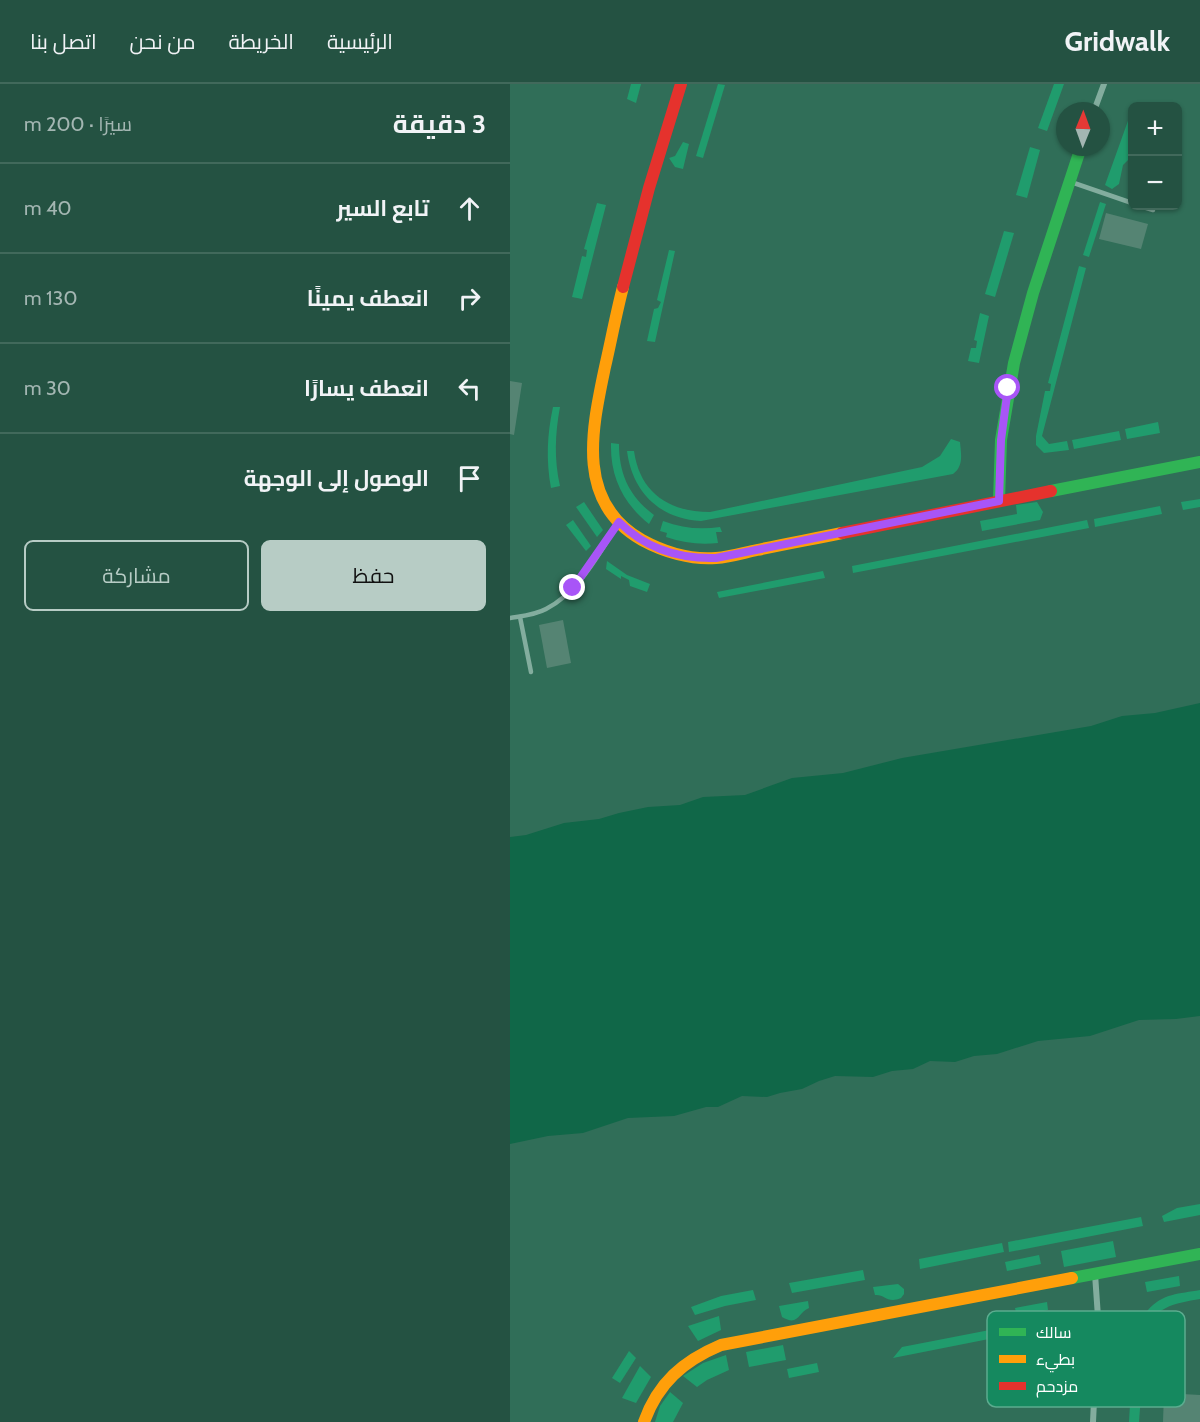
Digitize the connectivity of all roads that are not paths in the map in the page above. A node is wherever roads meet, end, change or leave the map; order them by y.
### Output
1 (681, 84) edge
2 (1104, 84) edge
3 (1097, 102) edge
4 (1078, 156) edge
5 (1068, 181) junction
6 (1128, 202) edge
7 (1200, 462) edge
8 (999, 501) junction
9 (619, 522) junction
10 (520, 616) junction
11 (510, 618) edge
12 (531, 672) dead end
13 (1200, 1254) edge
14 (1095, 1274) junction
15 (1098, 1311) edge
16 (1094, 1407) edge
17 (644, 1422) edge
18 (1093, 1422) edge

1 - 9 street
2 - 3 street
4 - 5 street
5 - 6 lane
5 - 8 street
7 - 8 street
8 - 9 street
9 - 10 lane
10 - 11 lane
10 - 12 lane
13 - 14 street
14 - 15 street
14 - 17 street
16 - 18 street

